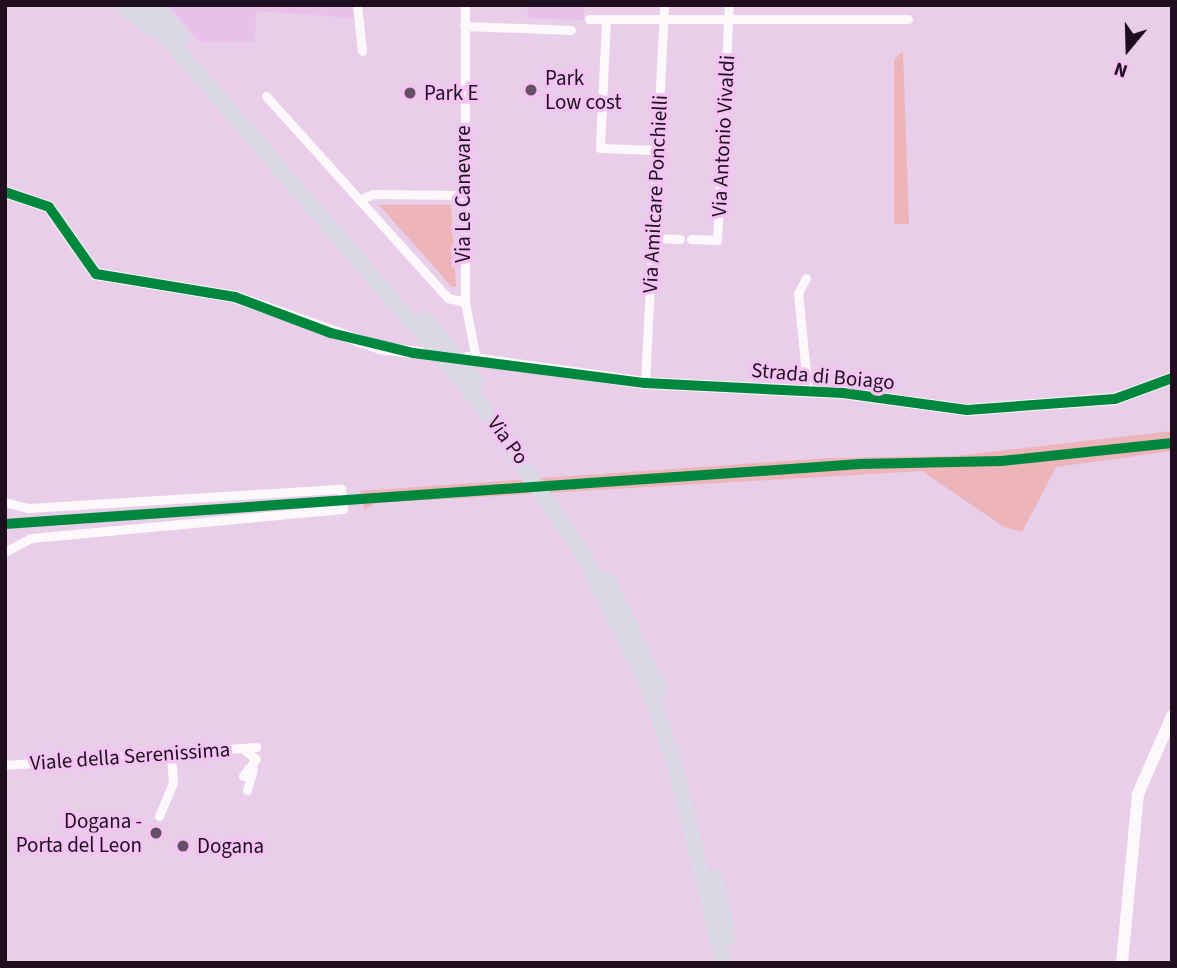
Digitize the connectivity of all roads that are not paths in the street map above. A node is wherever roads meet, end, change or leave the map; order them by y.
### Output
1 (122, 5) edge
2 (139, 5) edge
3 (154, 5) edge
4 (163, 5) edge
5 (357, 5) edge
6 (465, 5) edge
7 (664, 5) edge
8 (729, 5) edge
9 (589, 19) dead end
10 (729, 19) junction
11 (908, 19) dead end
12 (606, 20) junction
13 (663, 20) junction
14 (464, 26) junction
15 (571, 30) dead end
16 (184, 48) junction
17 (362, 51) dead end
18 (266, 96) dead end
19 (657, 150) junction
20 (5, 192) edge
21 (462, 195) junction
22 (359, 200) junction
23 (653, 238) junction
24 (680, 239) dead end
25 (691, 239) dead end
26 (806, 278) dead end
27 (465, 302) junction
28 (436, 355) dead end
29 (471, 359) joint
30 (1172, 378) edge
31 (645, 383) junction
32 (808, 393) junction
33 (5, 502) edge
34 (5, 552) edge
35 (1172, 716) edge
36 (256, 747) dead end
37 (243, 748) junction
38 (172, 753) junction
39 (5, 765) edge
40 (253, 769) junction
41 (243, 776) dead end
42 (247, 790) dead end
43 (159, 816) dead end
44 (723, 963) edge
45 (733, 963) edge
46 (1122, 963) edge

1 - 16 highway
2 - 16 highway, Via Po
3 - 16 highway, Via Po
4 - 16 highway
5 - 17 street
6 - 14 street, Via Le Canevare
7 - 13 street, Via Amilcare Ponchielli
8 - 10 street, Via Antonio Vivaldi
9 - 12 street
10 - 11 street
10 - 13 street
10 - 25 street, Via Antonio Vivaldi
12 - 13 street
12 - 19 street
13 - 19 street, Via Amilcare Ponchielli
14 - 15 street
14 - 21 street, Via Le Canevare
16 - 44 highway, Via Po
16 - 45 highway, Via Po
18 - 22 street
19 - 23 street, Via Amilcare Ponchielli
20 - 28 street
21 - 22 street
21 - 27 street, Via Le Canevare
22 - 27 street
23 - 24 street
23 - 31 street, Via Amilcare Ponchielli
26 - 32 street
27 - 29 street, Via Le Canevare
29 - 31 street, Strada di Boiago
30 - 32 street, Strada di Boiago
31 - 32 street, Strada di Boiago
33 - 34 street
35 - 46 street
36 - 37 street, Viale della Serenissima
37 - 38 street, Viale della Serenissima
37 - 40 street
38 - 39 street, Viale della Serenissima
38 - 43 street
40 - 41 street
40 - 42 street

